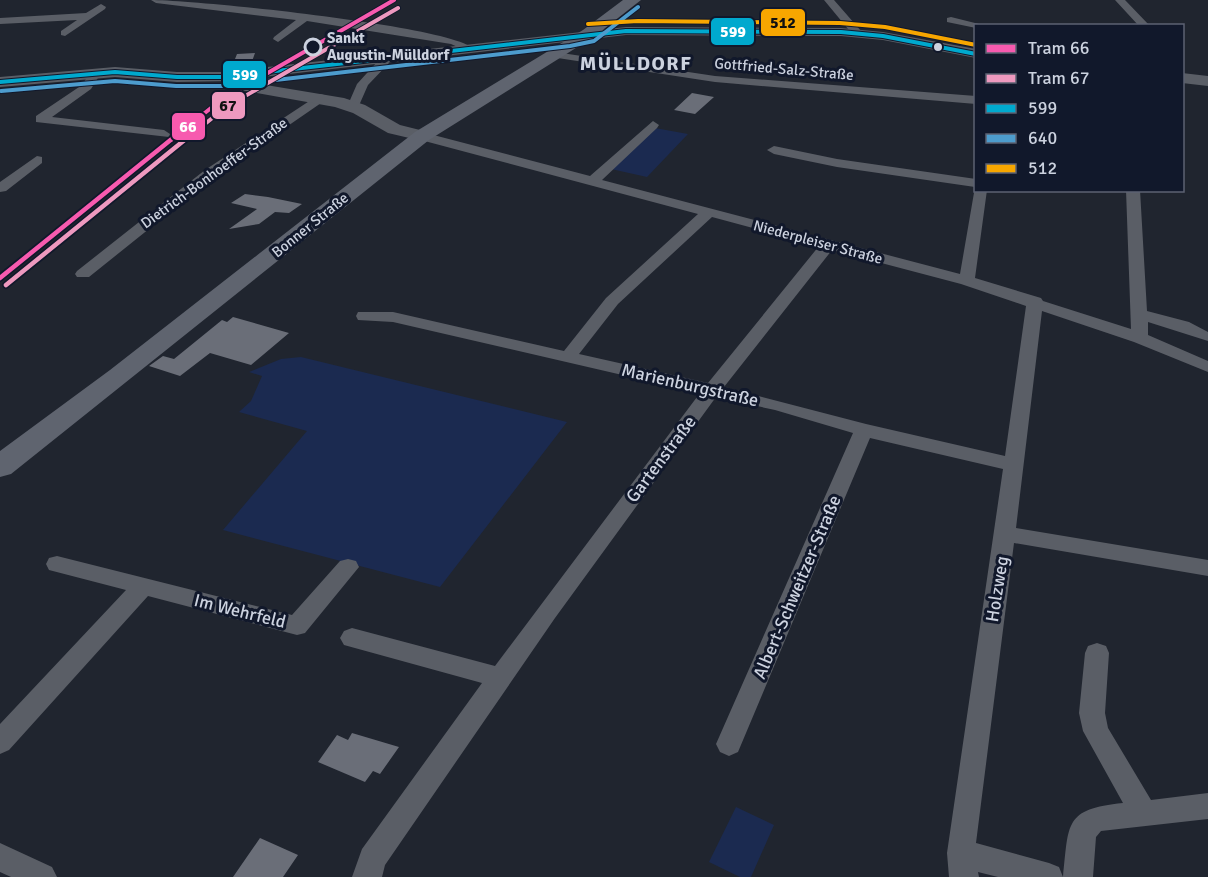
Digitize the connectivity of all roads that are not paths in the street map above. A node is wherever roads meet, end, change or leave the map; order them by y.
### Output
1 (156, 0) edge
2 (633, 0) edge
3 (829, 0) edge
4 (1120, 0) edge
5 (101, 7) dead end
6 (613, 15) junction
7 (87, 16) junction
8 (303, 16) junction
9 (951, 20) dead end
10 (0, 21) edge
11 (974, 24) edge
12 (1143, 24) edge
13 (638, 30) junction
14 (66, 33) dead end
15 (589, 33) junction
16 (857, 33) junction
17 (278, 39) dead end
18 (469, 49) junction
19 (974, 54) edge
20 (555, 55) junction
21 (382, 59) junction
22 (95, 73) junction
23 (223, 77) junction
24 (1184, 78) edge
25 (1208, 81) edge
26 (0, 82) edge
27 (320, 98) junction
28 (974, 100) edge
29 (353, 107) junction
30 (653, 125) dead end
31 (162, 128) dead end
32 (422, 136) junction
33 (774, 150) dead end
34 (37, 160) dead end
35 (593, 181) junction
36 (974, 183) edge
37 (6, 188) edge
38 (980, 192) edge
39 (1133, 192) edge
40 (709, 212) junction
41 (828, 245) junction
42 (83, 274) dead end
43 (967, 281) junction
44 (1035, 301) junction
45 (1137, 314) junction
46 (364, 316) dead end
47 (1205, 337) dead end
48 (1140, 338) junction
49 (568, 357) junction
50 (1208, 367) edge
51 (711, 391) junction
52 (864, 430) junction
53 (1013, 465) junction
54 (0, 467) edge
55 (1006, 534) junction
56 (57, 564) dead end
57 (348, 567) dead end
58 (1208, 568) edge
59 (143, 586) junction
60 (352, 638) dead end
61 (1097, 653) dead end
62 (501, 678) junction
63 (0, 742) edge
64 (729, 744) dead end
65 (1208, 806) edge
66 (1144, 813) junction
67 (0, 857) edge
68 (963, 865) edge
69 (42, 877) edge
70 (367, 877) edge
71 (1048, 877) edge
72 (1078, 877) edge

1 - 8 street
2 - 6 main road, Bonner Straße
3 - 16 street
4 - 12 street
5 - 7 street
6 - 13 street
6 - 15 main road, Bonner Straße
7 - 10 street
7 - 14 street
8 - 17 street
8 - 18 street
9 - 11 street
13 - 15 street
13 - 16 street
15 - 18 street
15 - 20 main road, Bonner Straße
16 - 19 street
18 - 21 street
20 - 28 street, Gottfried-Salz-Straße
20 - 32 main road, Bonner Straße
21 - 23 street
21 - 29 street
22 - 23 street
22 - 26 street
22 - 31 street
23 - 27 street
24 - 25 street
27 - 29 street
27 - 42 street, Dietrich-Bonhoeffer-Straße
29 - 32 street
30 - 35 street
32 - 35 street, Niederpleiser Straße
32 - 54 main road, Bonner Straße
33 - 36 street
34 - 37 street
35 - 40 street, Niederpleiser Straße
38 - 43 street
39 - 45 street
40 - 41 street, Niederpleiser Straße
40 - 49 street
41 - 43 street, Niederpleiser Straße
41 - 51 street, Gartenstraße
43 - 44 street, Niederpleiser Straße
44 - 48 street, Niederpleiser Straße
44 - 53 street, Holzweg
45 - 47 street
45 - 48 street
46 - 49 street, Marienburgstraße
48 - 50 street, Niederpleiser Straße
49 - 51 street, Marienburgstraße
51 - 52 street, Marienburgstraße
51 - 62 street, Gartenstraße
52 - 53 street, Marienburgstraße
52 - 64 street, Albert-Schweitzer-Straße
53 - 55 street, Holzweg
55 - 58 street
55 - 68 street, Holzweg
56 - 59 street, Im Wehrfeld
57 - 59 street, Im Wehrfeld
59 - 63 street
60 - 62 street
61 - 66 street
62 - 70 street, Gartenstraße
65 - 66 street
66 - 72 street
67 - 69 street
68 - 71 street

